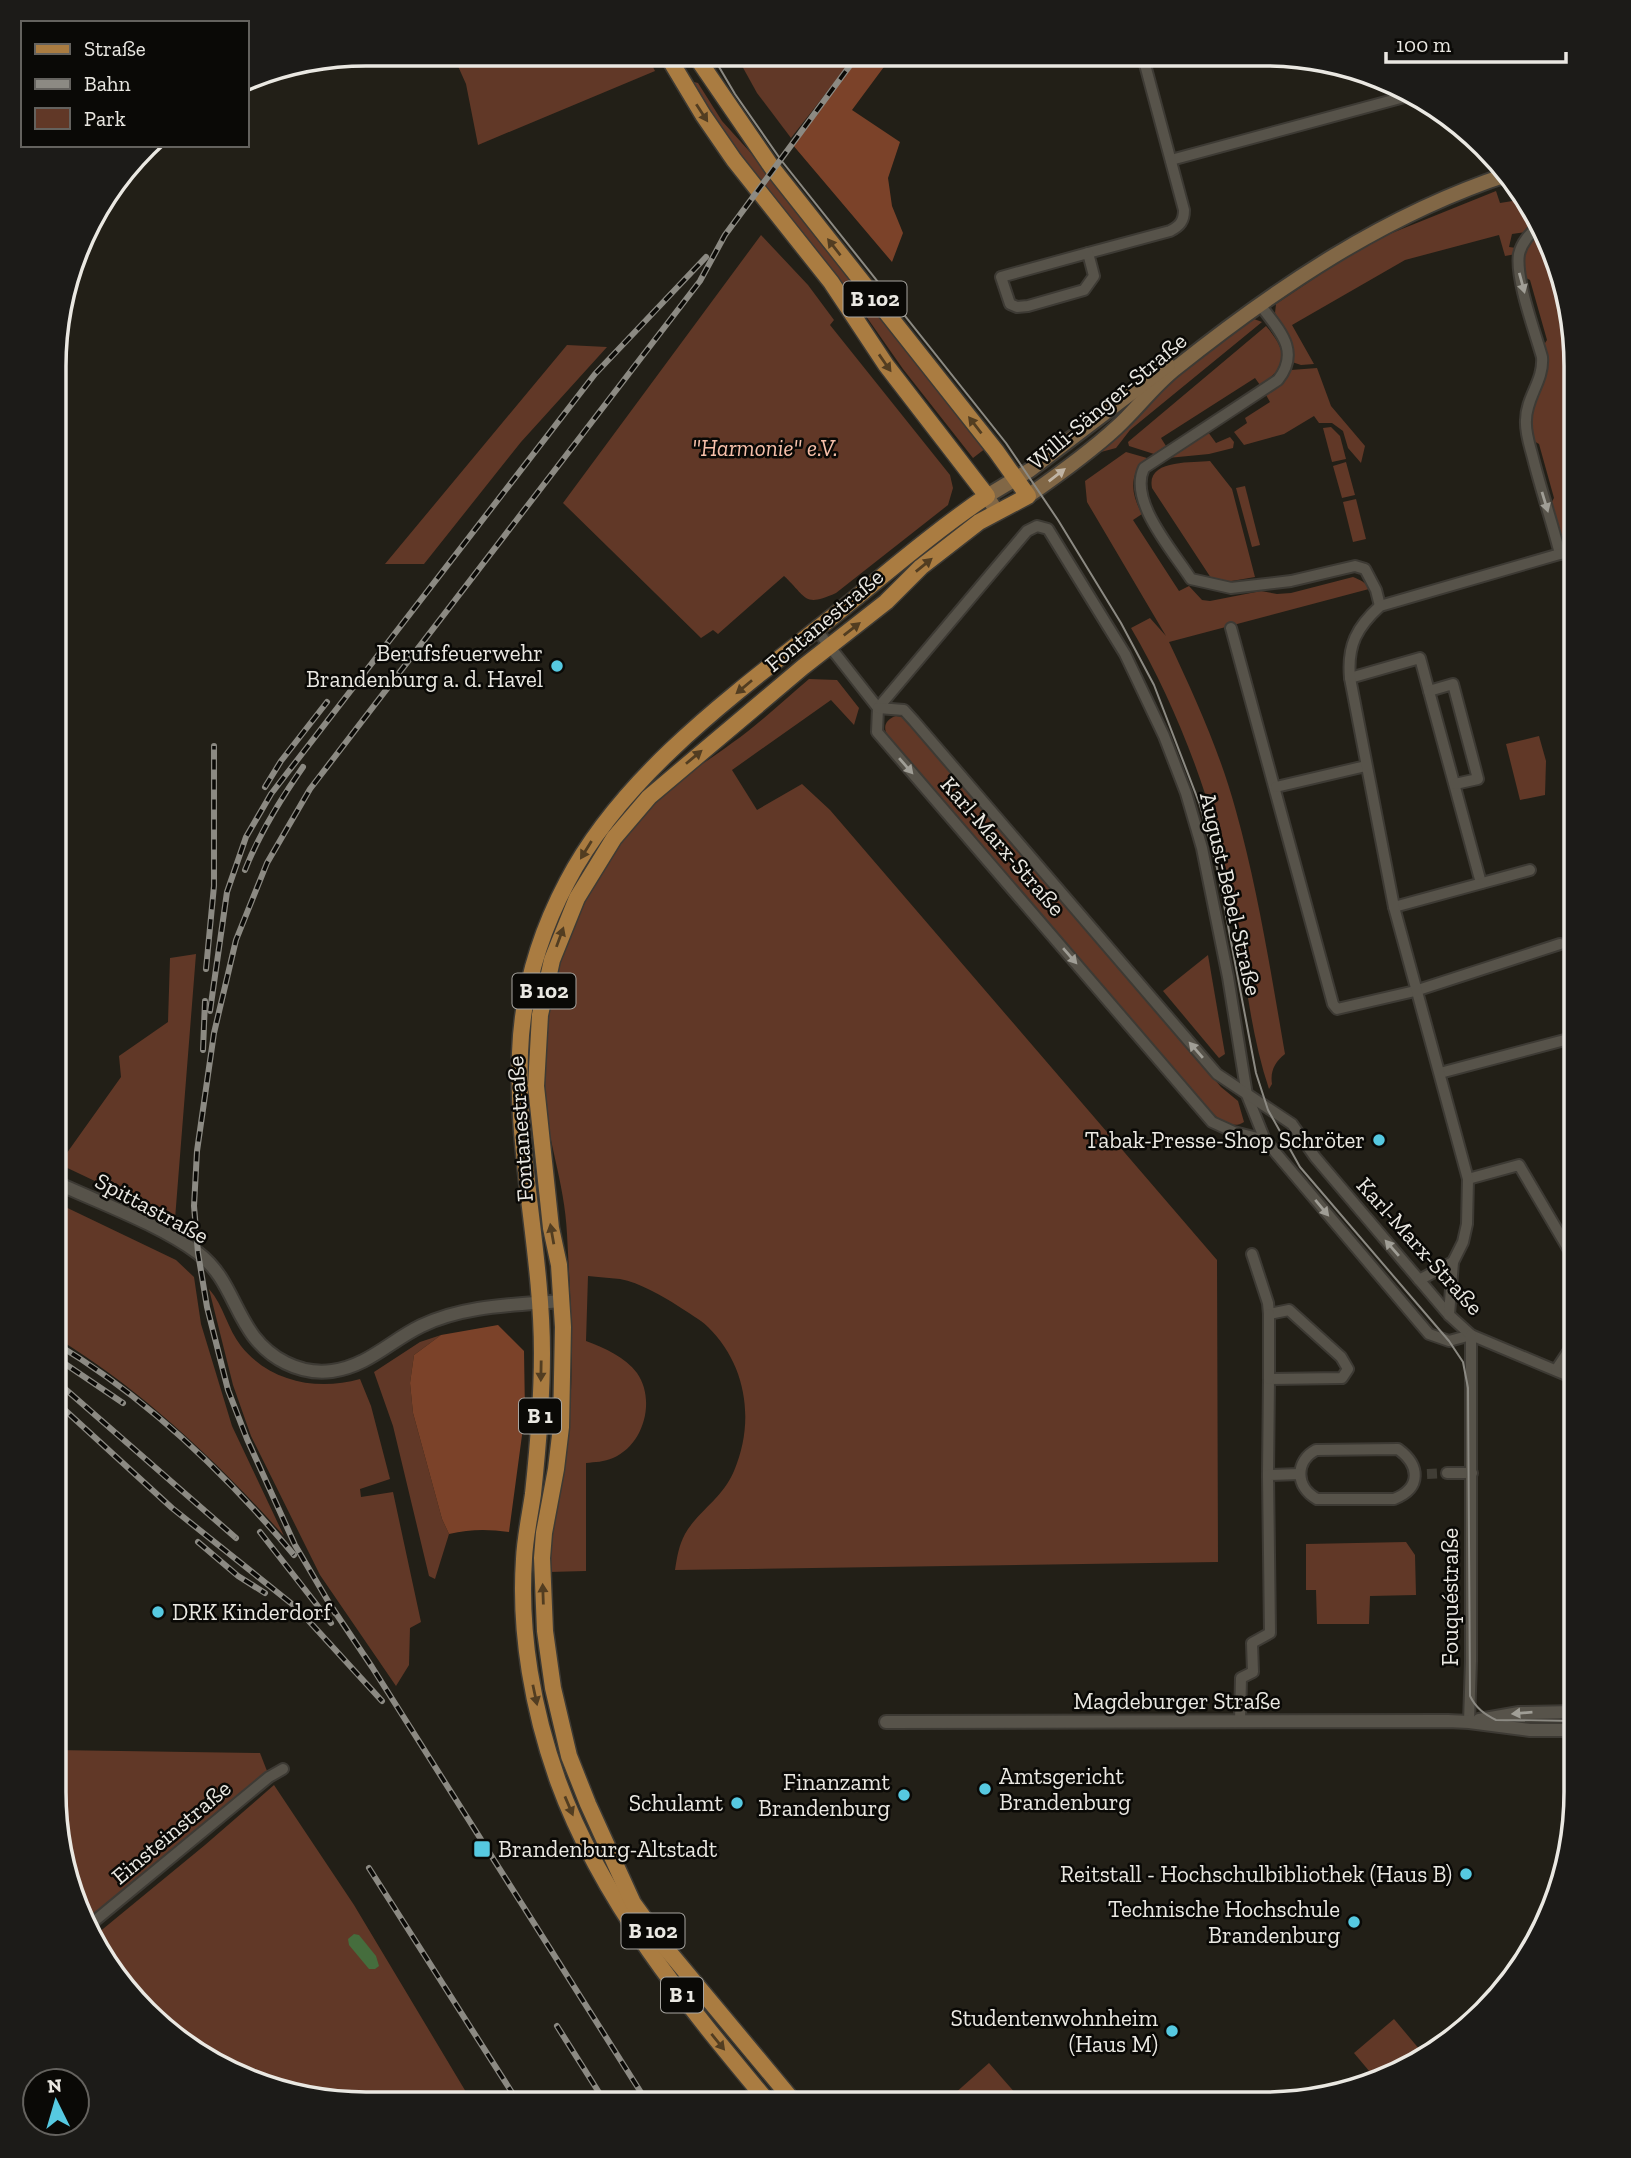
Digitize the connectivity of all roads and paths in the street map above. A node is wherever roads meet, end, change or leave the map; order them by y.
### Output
1 (674, 66) edge
2 (703, 66) edge
3 (1145, 66) edge
4 (1399, 98) edge
5 (1171, 160) junction
6 (1498, 178) edge
7 (1533, 231) edge
8 (1088, 253) junction
9 (1261, 306) junction
10 (1215, 339) junction
11 (1016, 480) junction
12 (987, 496) junction
13 (1028, 496) junction
14 (997, 512) junction
15 (1564, 553) edge
16 (1560, 554) junction
17 (1380, 606) junction
18 (1231, 628) dead end
19 (816, 629) junction
20 (829, 647) junction
21 (1350, 678) junction
22 (1429, 691) junction
23 (878, 708) junction
24 (1366, 766) junction
25 (1455, 784) junction
26 (1276, 787) junction
27 (1530, 870) dead end
28 (1481, 883) junction
29 (1394, 907) junction
30 (1560, 944) dead end
31 (1415, 991) junction
32 (1564, 1040) edge
33 (1440, 1073) junction
34 (1247, 1095) junction
35 (1265, 1140) junction
36 (1468, 1178) junction
37 (66, 1187) edge
38 (1564, 1242) edge
39 (1252, 1254) dead end
40 (1453, 1262) junction
41 (1419, 1280) junction
42 (562, 1301) junction
43 (540, 1303) junction
44 (1269, 1314) junction
45 (1449, 1315) junction
46 (1471, 1335) junction
47 (1564, 1358) edge
48 (1556, 1370) junction
49 (1564, 1373) edge
50 (1269, 1379) junction
51 (1472, 1473) junction
52 (1300, 1474) junction
53 (1447, 1474) tunnel mouth
54 (1268, 1475) junction
55 (1564, 1712) edge
56 (1240, 1721) junction
57 (886, 1722) dead end
58 (1469, 1722) junction
59 (1564, 1730) edge
60 (283, 1769) dead end
61 (95, 1920) edge
62 (760, 2092) edge
63 (786, 2092) edge

1 -> 12 main road, B 102
11 -> 2 main road, B 102
3 - 5 street
4 - 5 street
5 - 8 street
6 - 9 main road, Willi-Sänger-Straße
7 -> 16 street
8 - 8 street
9 - 10 main road, Willi-Sänger-Straße
9 - 17 street
10 - 11 main road, Willi-Sänger-Straße
13 -> 10 main road, Willi-Sänger-Straße
11 - 12 main road, Fontanestraße
11 - 13 main road, B 102
12 - 14 main road
12 - 19 main road, Fontanestraße / B 102
13 - 14 main road, B 102
20 -> 14 main road, Fontanestraße / B 102
15 - 16 street
16 - 17 street
17 - 21 street
18 - 26 street
19 - 20 street, Karl-Marx-Straße
19 -> 43 main road, Fontanestraße / B 102
20 - 23 street, Karl-Marx-Straße
42 -> 20 main road, Fontanestraße / B 102
21 - 22 street
21 - 24 street
22 - 25 street
22 - 25 street
34 -> 23 street, Karl-Marx-Straße
23 - 34 street, August-Bebel-Straße
23 -> 35 street, Karl-Marx-Straße
24 - 26 street
24 - 29 street
25 - 28 street
26 - 31 street
27 - 28 street
28 - 29 street
29 - 31 street
30 - 31 street
31 - 33 street
32 - 33 street
33 - 36 street
34 - 35 street, Karl-Marx-Straße
41 -> 34 street, Karl-Marx-Straße
35 -> 46 street, Karl-Marx-Straße
36 - 38 street
36 - 40 street
37 - 43 street, Spittastraße
39 - 44 street
40 - 41 street
40 - 45 street
41 - 45 street, Karl-Marx-Straße
42 - 43 street, Spittastraße
63 -> 42 main road, Fontanestraße / B 102
43 -> 62 main road, Fontanestraße / B 1
44 - 50 street
44 - 50 street
45 - 46 street, Karl-Marx-Straße
46 - 48 street
46 - 51 street, Fouquéstraße
47 - 48 street
48 - 49 street
50 - 54 street
51 - 53 street
51 - 58 street, Fouquéstraße
52 - 52 street
52 - 54 street
54 - 56 street
55 -> 58 street, Magdeburger Straße
56 - 57 street, Magdeburger Straße
56 - 58 street, Magdeburger Straße
58 - 59 street, Magdeburger Straße
60 - 61 street, Einsteinstraße

